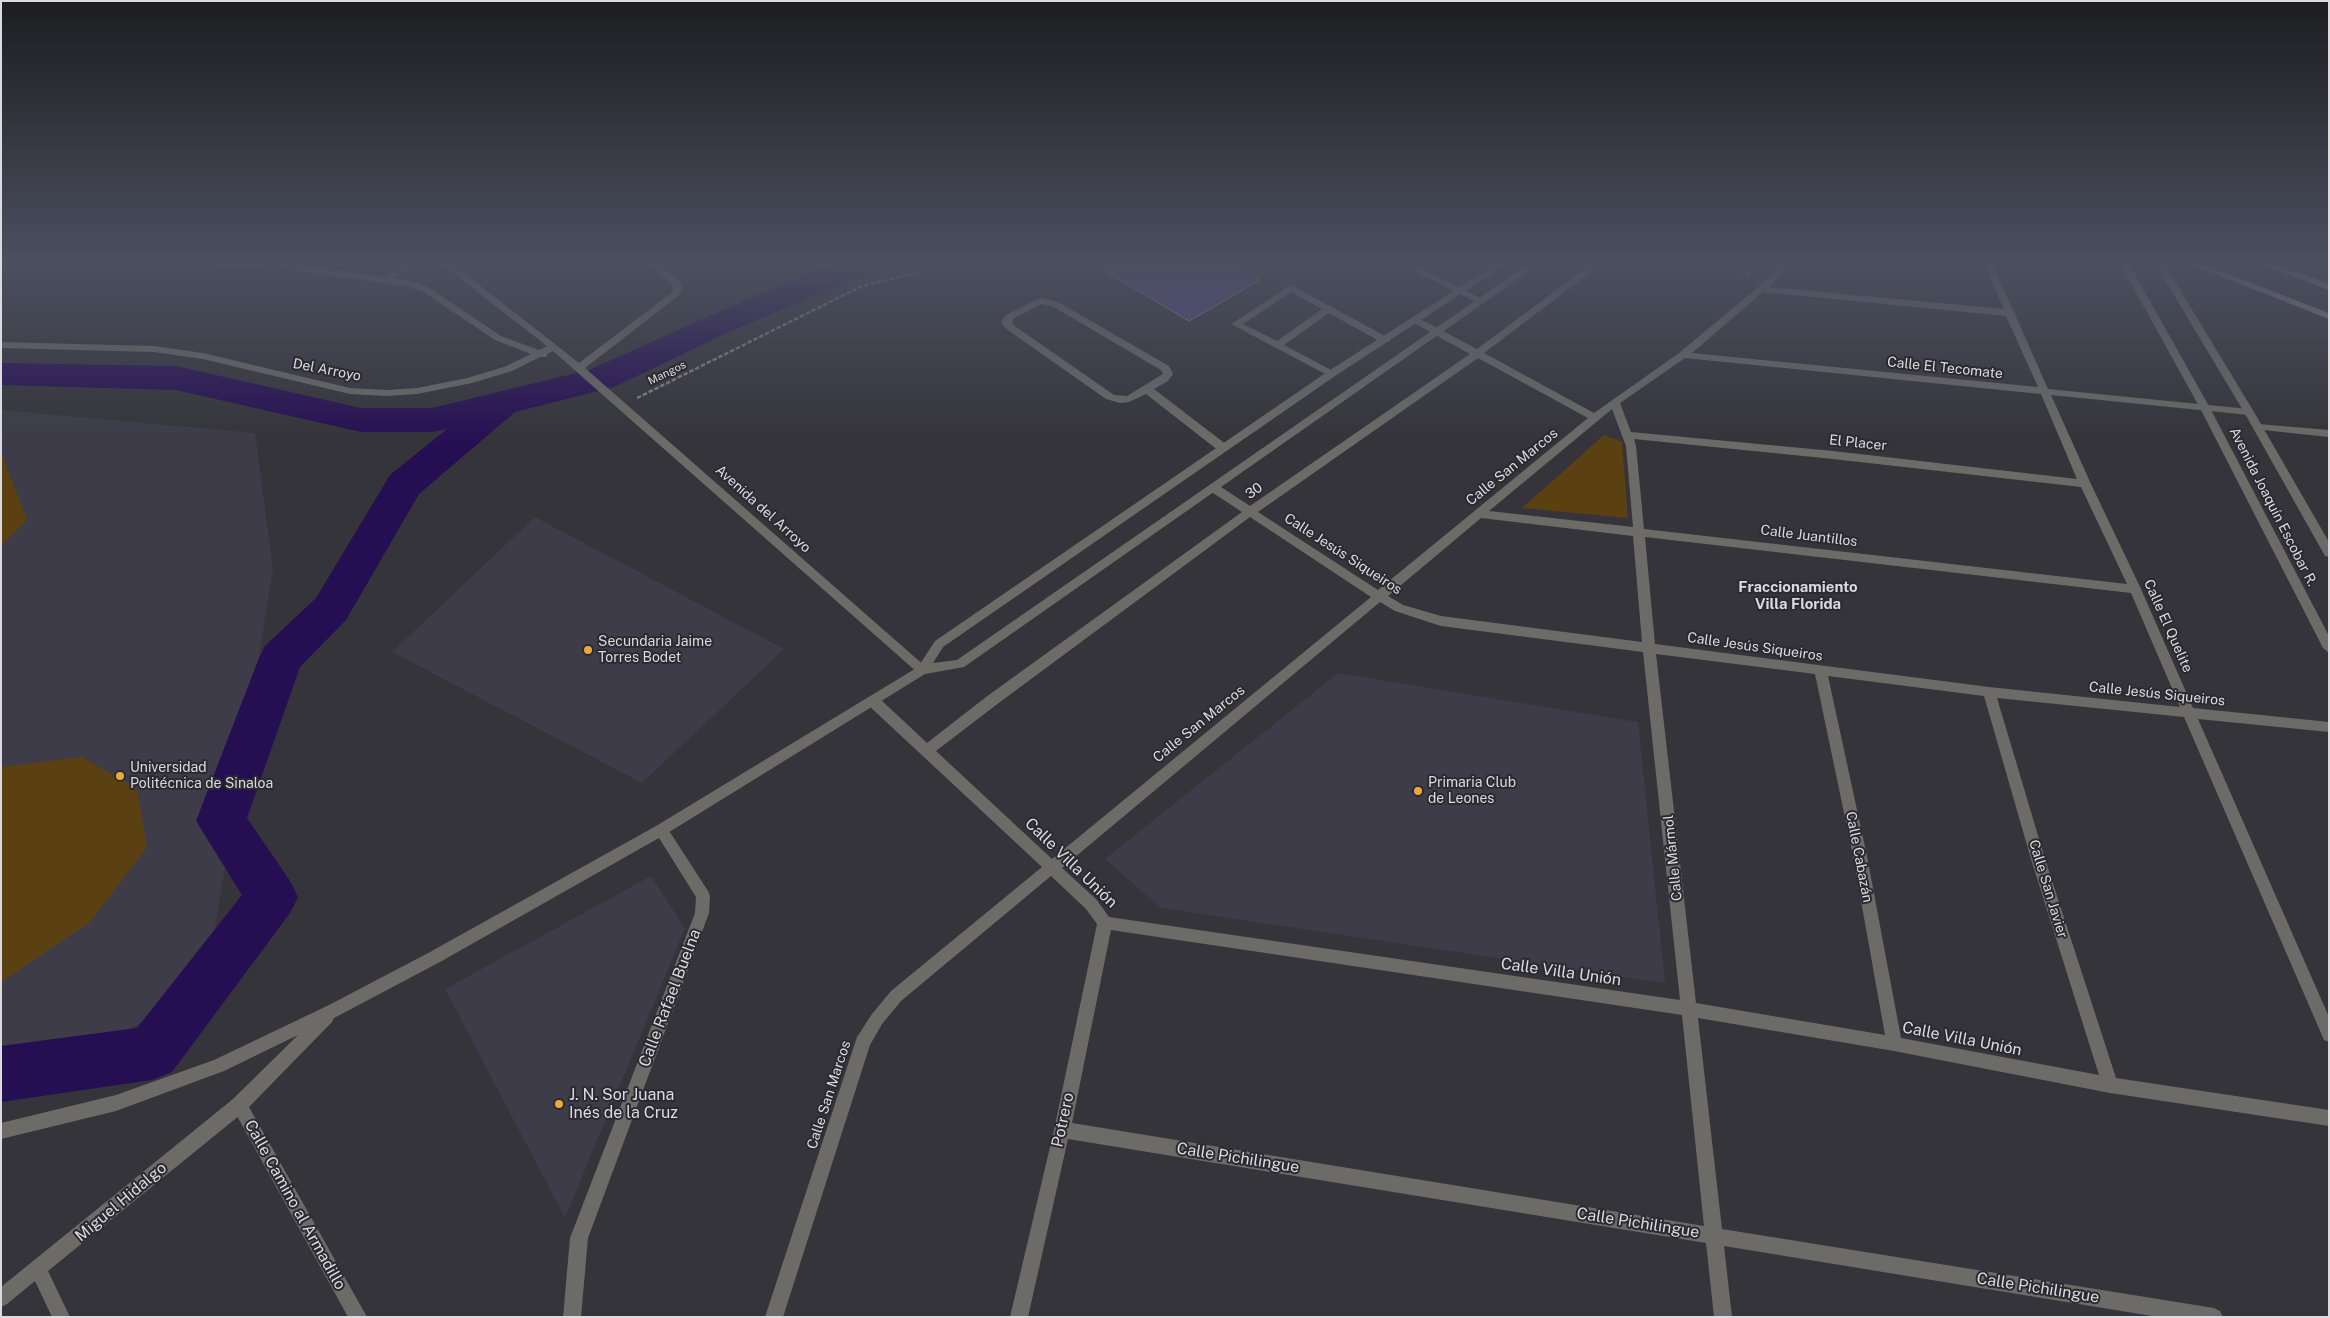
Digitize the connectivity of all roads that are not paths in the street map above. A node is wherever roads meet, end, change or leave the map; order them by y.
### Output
1 (473, 322) edge
2 (521, 322) edge
3 (639, 322) edge
4 (1006, 322) edge
5 (1085, 322) edge
6 (1240, 322) edge
7 (1312, 322) edge
8 (1352, 322) edge
9 (1413, 322) edge
10 (1418, 322) edge
11 (1452, 322) edge
12 (1520, 322) edge
13 (1722, 322) edge
14 (2014, 322) edge
15 (2156, 322) edge
16 (2195, 322) edge
17 (1438, 332) junction
18 (1385, 340) junction
19 (1, 344) edge
20 (1277, 346) junction
21 (554, 347) junction
22 (540, 354) junction
23 (1477, 354) junction
24 (1683, 354) junction
25 (577, 367) junction
26 (1331, 374) junction
27 (1147, 390) junction
28 (2047, 393) junction
29 (1614, 402) junction
30 (2205, 408) junction
31 (2249, 412) junction
32 (1596, 418) junction
33 (2258, 427) junction
34 (2329, 434) edge
35 (1627, 435) junction
36 (1223, 448) junction
37 (2085, 484) junction
38 (1214, 488) junction
39 (1250, 512) junction
40 (1480, 514) junction
41 (1639, 531) junction
42 (2329, 553) edge
43 (2135, 589) junction
44 (1380, 597) junction
45 (1649, 648) junction
46 (2329, 648) edge
47 (922, 670) junction
48 (1821, 671) junction
49 (1990, 692) junction
50 (873, 701) junction
51 (2189, 713) junction
52 (2329, 727) edge
53 (927, 750) junction
54 (661, 830) junction
55 (1052, 866) junction
56 (1105, 923) junction
57 (1690, 1008) junction
58 (334, 1010) junction
59 (2329, 1035) edge
60 (1894, 1044) junction
61 (2110, 1085) junction
62 (239, 1105) junction
63 (2329, 1118) edge
64 (1062, 1130) junction
65 (1, 1131) edge
66 (1715, 1235) junction
67 (39, 1270) junction
68 (1, 1298) edge
69 (61, 1317) edge
70 (358, 1317) edge
71 (572, 1317) edge
72 (774, 1317) edge
73 (1019, 1317) edge
74 (1723, 1317) edge
75 (2214, 1317) edge

1 - 22 street
2 - 21 street, Avenida del Arroyo
3 - 25 street
4 - 27 street
5 - 27 street
6 - 20 street
7 - 20 street
8 - 18 street
9 - 18 street
10 - 17 street
11 - 17 street
12 - 23 street, 30
13 - 24 street, Calle San Marcos
14 - 28 street, Calle El Quelite
15 - 30 street, Avenida Joaquín Escobar R.
16 - 31 street, Avenida Joaquín Escobar R.
17 - 23 street
17 - 38 street
18 - 26 street
19 - 22 street, Del Arroyo
20 - 26 street
21 - 22 street, Del Arroyo
21 - 25 street, Avenida del Arroyo
22 - 25 street
23 - 32 street
23 - 39 street, 30
24 - 28 street, Calle El Tecomate
24 - 29 street, Calle San Marcos
25 - 47 street, Avenida del Arroyo
26 - 36 street
27 - 36 street
28 - 30 street, Calle El Tecomate
28 - 37 street, Calle El Quelite
29 - 32 street, Calle San Marcos
29 - 35 street, Calle Mármol
30 - 31 street, Avenida Joaquín Escobar R.
30 - 46 street, Avenida Joaquín Escobar R.
31 - 33 street, Avenida Joaquín Escobar R.
32 - 40 street, Calle San Marcos
33 - 34 street
33 - 42 street, Avenida Joaquín Escobar R.
35 - 37 street, El Placer
35 - 41 street, Calle Mármol
36 - 47 street
37 - 43 street, Calle El Quelite
38 - 39 street, Calle Jesús Siqueiros
38 - 47 street
39 - 44 street, Calle Jesús Siqueiros
39 - 53 street, 30
40 - 41 street, Calle Juantillos
40 - 44 street, Calle San Marcos
41 - 43 street, Calle Juantillos
41 - 45 street, Calle Mármol
43 - 51 street, Calle El Quelite
44 - 45 street, Calle Jesús Siqueiros
44 - 55 street, Calle San Marcos
45 - 48 street, Calle Jesús Siqueiros
45 - 57 street, Calle Mármol
47 - 50 street
48 - 49 street, Calle Jesús Siqueiros
48 - 60 street, Calle Cabazán
49 - 51 street, Calle Jesús Siqueiros
49 - 61 street, Calle San Javier
50 - 53 street, Calle Villa Unión
50 - 54 street
51 - 52 street, Calle Jesús Siqueiros
51 - 59 street, Calle El Quelite
53 - 55 street, Calle Villa Unión
54 - 58 street
54 - 71 street, Calle Rafael Buelna
55 - 56 street, Calle Villa Unión
55 - 72 street, Calle San Marcos
56 - 57 street, Calle Villa Unión
56 - 64 street, Potrero
57 - 60 street, Calle Villa Unión
57 - 66 street, Calle Mármol
58 - 62 street, Calle Camino al Armadillo
58 - 65 street
60 - 61 street, Calle Villa Unión
61 - 63 street, Calle Villa Unión
62 - 67 street, Miguel Hidalgo
62 - 70 street, Calle Camino al Armadillo
64 - 66 street, Calle Pichilingue
64 - 73 street, Potrero
66 - 74 street, Calle Mármol
66 - 75 street, Calle Pichilingue
67 - 68 street, Miguel Hidalgo
67 - 69 street

